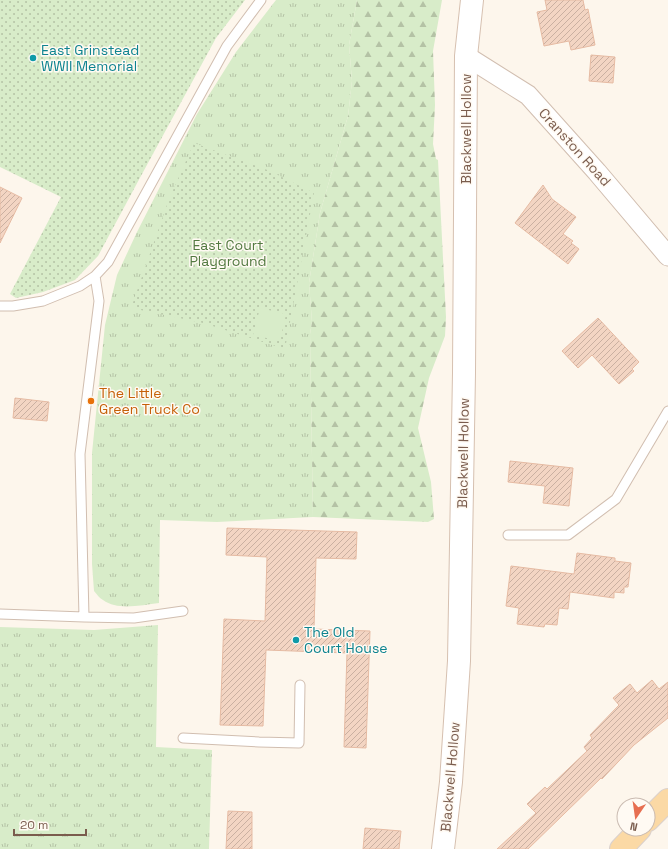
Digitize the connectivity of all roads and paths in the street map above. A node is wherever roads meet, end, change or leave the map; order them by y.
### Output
1 (261, 0) edge
2 (472, 0) edge
3 (466, 56) junction
4 (668, 256) edge
5 (95, 276) junction
6 (0, 306) edge
7 (668, 411) edge
8 (508, 535) dead end
9 (183, 612) dead end
10 (0, 614) edge
11 (84, 617) junction
12 (300, 685) dead end
13 (183, 738) dead end
14 (668, 800) edge
15 (656, 812) edge
16 (632, 837) edge
17 (443, 849) edge
18 (621, 849) edge

1 - 5 lane
2 - 3 main road, Blackwell Hollow
3 - 4 street, Cranston Road
3 - 17 main road, Blackwell Hollow
5 - 6 lane
5 - 11 lane
7 - 8 lane
9 - 11 lane
10 - 11 lane
12 - 13 lane
14 - 15 main road
16 - 18 main road

